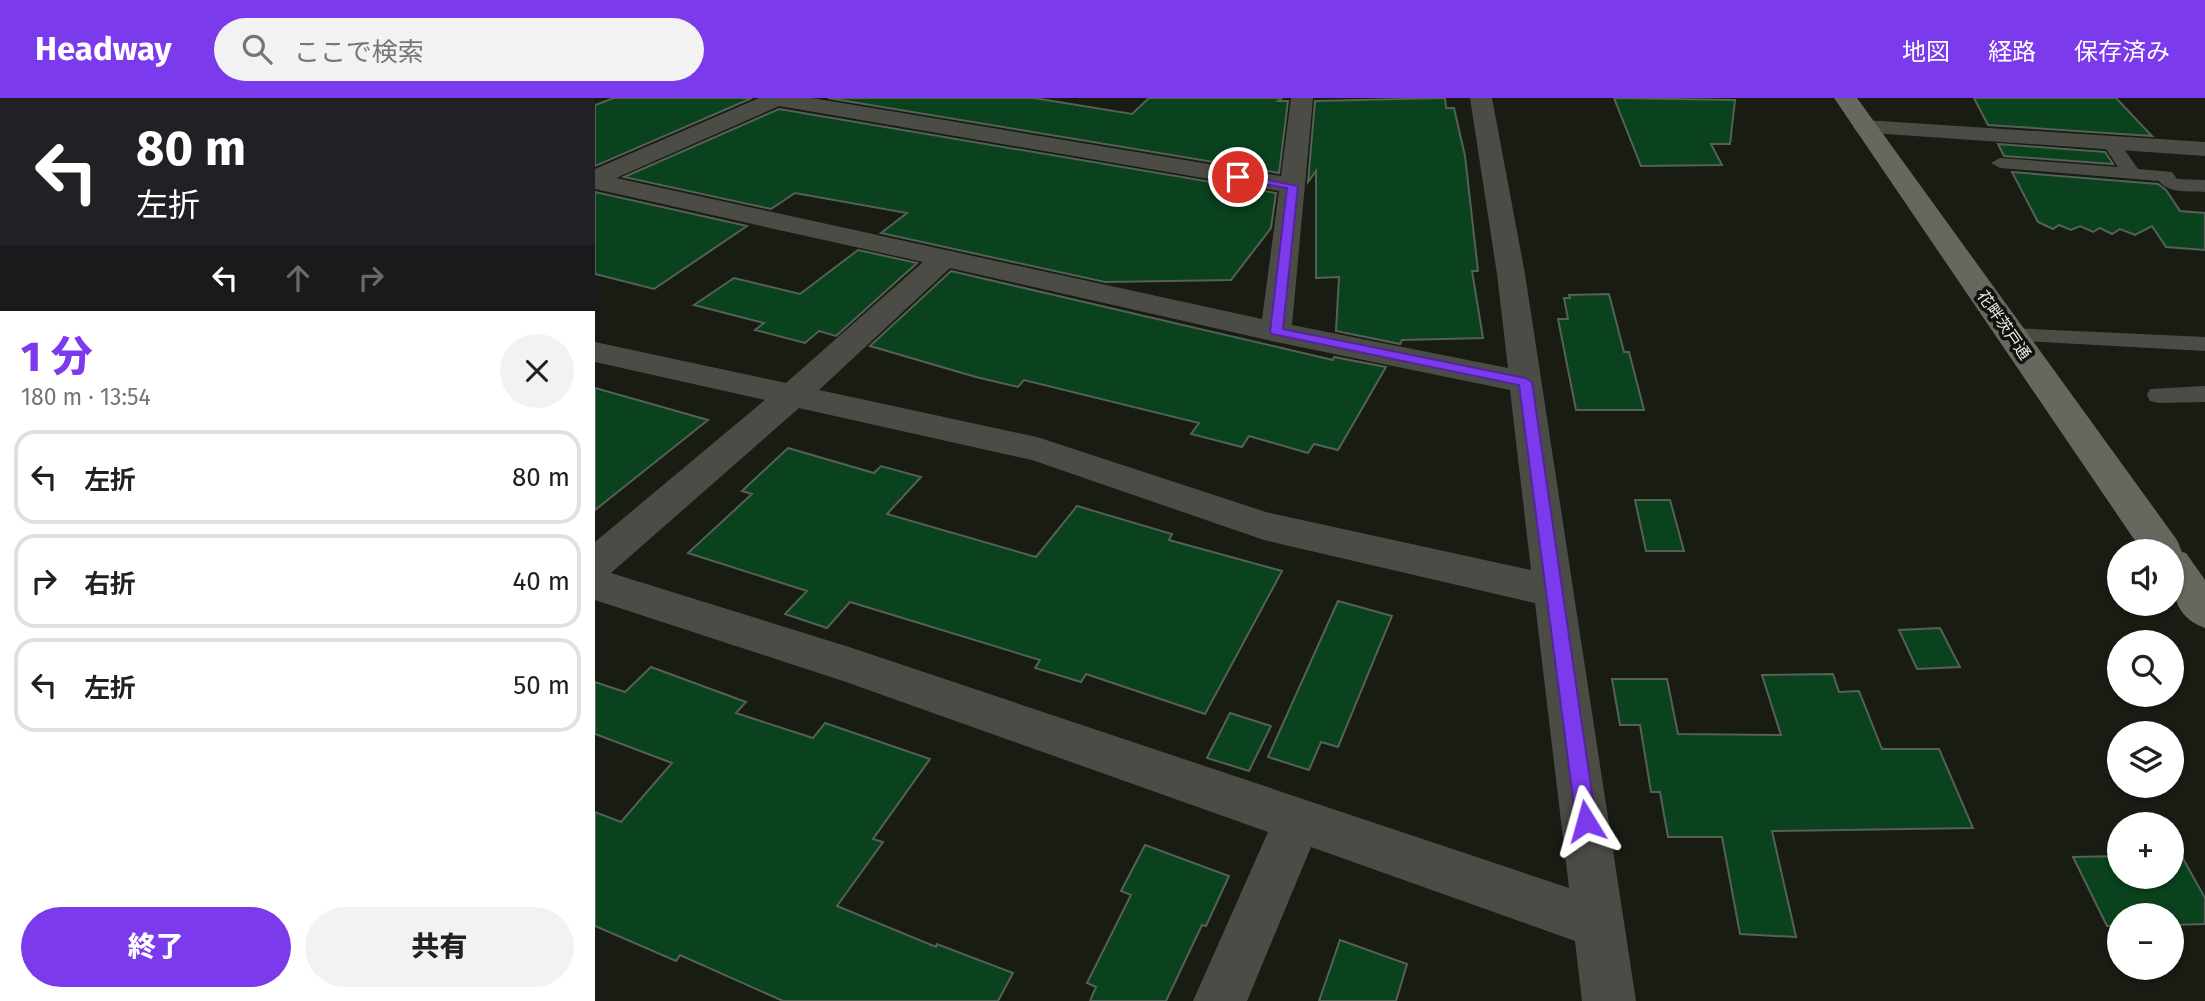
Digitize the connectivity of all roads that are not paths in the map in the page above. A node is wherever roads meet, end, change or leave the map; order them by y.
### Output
1 (778, 98) edge
2 (1302, 98) edge
3 (1481, 98) edge
4 (1845, 98) edge
5 (1865, 127) junction
6 (2111, 143) junction
7 (2205, 149) edge
8 (2000, 163) dead end
9 (2132, 174) junction
10 (595, 180) edge
11 (1292, 186) junction
12 (2205, 186) edge
13 (945, 258) junction
14 (1276, 332) junction
15 (2011, 335) junction
16 (2205, 344) edge
17 (595, 352) edge
18 (1525, 382) junction
19 (794, 394) junction
20 (2205, 394) edge
21 (2159, 395) dead end
22 (2155, 539) edge
23 (595, 564) edge
24 (2184, 581) edge
25 (595, 584) edge
26 (1554, 591) junction
27 (2205, 611) edge
28 (1298, 820) junction
29 (1600, 924) junction
30 (1220, 1001) edge
31 (1609, 1001) edge

1 - 10 street
1 - 11 street
2 - 11 street
3 - 18 street
4 - 5 main road, 花畔茨戸通
5 - 6 street
5 - 15 main road, 花畔茨戸通
6 - 7 street
6 - 9 lane
8 - 9 lane
9 - 12 lane
10 - 13 street
11 - 14 street
13 - 14 street
13 - 19 street
14 - 18 street
15 - 16 lane
15 - 22 main road, 花畔茨戸通
17 - 19 street
18 - 26 street
19 - 23 street
19 - 26 street
20 - 21 lane
24 - 27 main road
25 - 28 street
26 - 29 street
28 - 29 street
28 - 30 street
29 - 31 street

